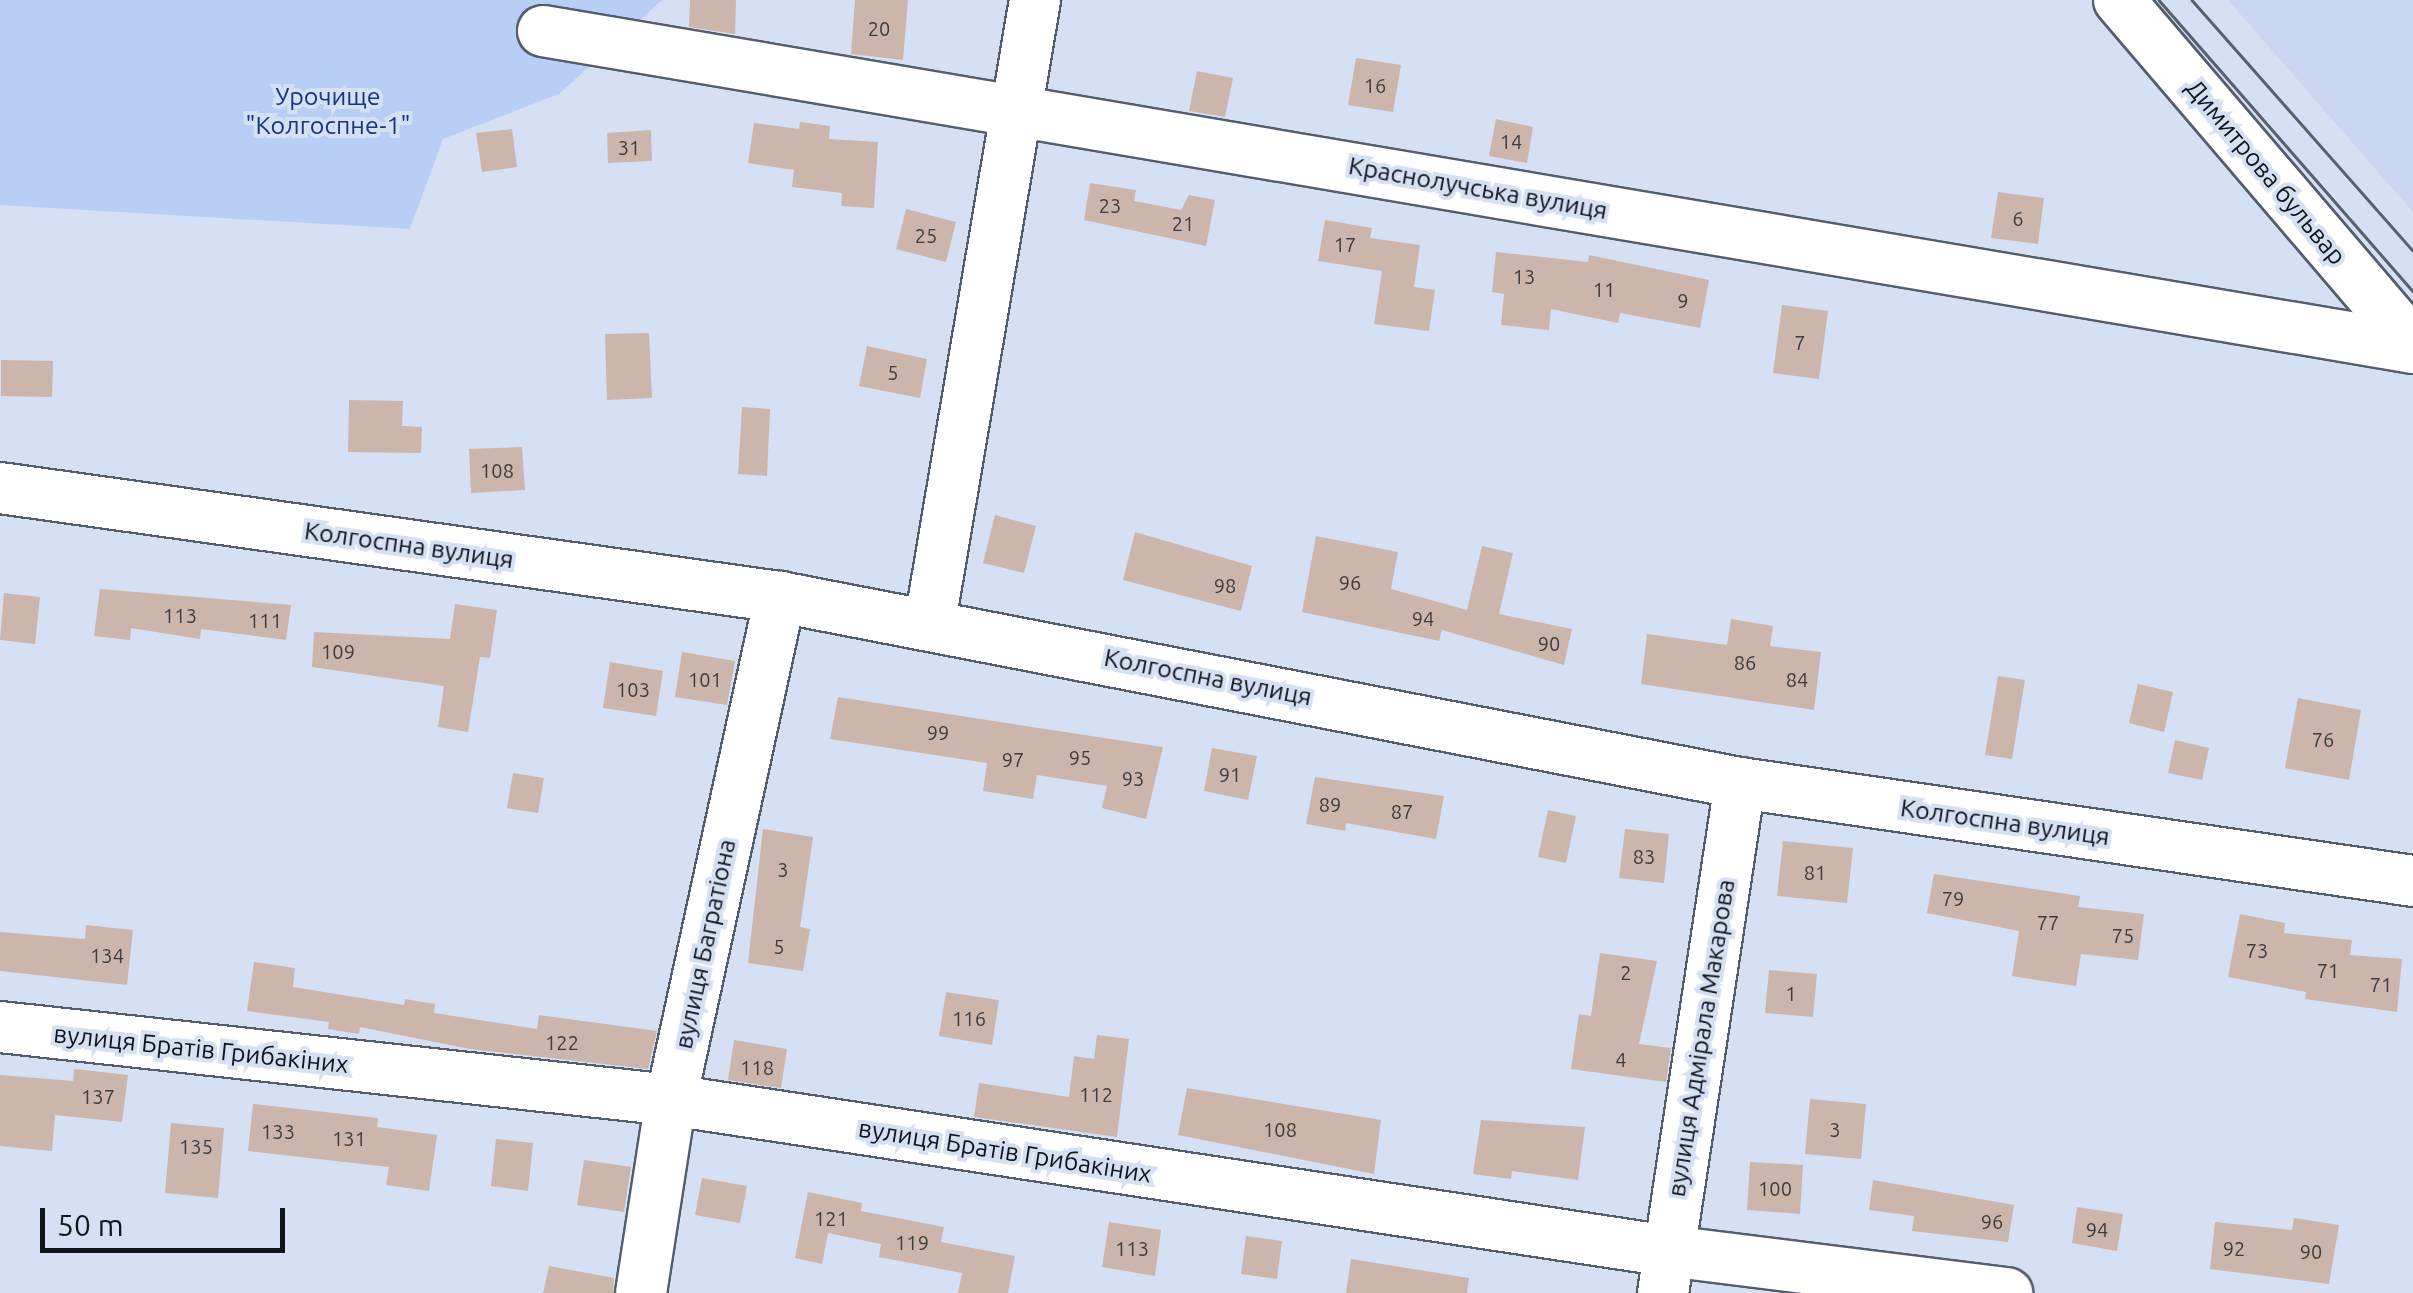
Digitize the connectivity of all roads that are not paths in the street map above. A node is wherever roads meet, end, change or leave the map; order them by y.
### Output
1 (1035, 0) edge
2 (2120, 0) edge
3 (543, 31) dead end
4 (1018, 110) junction
5 (2413, 346) edge
6 (0, 488) edge
7 (780, 596) junction
8 (930, 622) junction
9 (1740, 783) junction
10 (2413, 882) edge
11 (0, 1027) edge
12 (671, 1100) junction
13 (1666, 1272) edge
14 (641, 1293) edge
15 (2007, 1293) edge

1 - 4 street
2 - 5 street, Димитрова бульвар
3 - 4 street, Краснолучська вулиця
4 - 5 street, Краснолучська вулиця
4 - 8 street
6 - 7 street, Колгоспна вулиця
7 - 8 street, Колгоспна вулиця
7 - 12 street, вулиця Багратіона
8 - 9 street, Колгоспна вулиця
9 - 10 street, Колгоспна вулиця
9 - 13 street, вулиця Адмірала Макарова
11 - 12 street, вулиця Братів Грибакіних
12 - 13 street, вулиця Братів Грибакіних
12 - 14 street, вулиця Багратіона
13 - 15 street, вулиця Братів Грибакіних

